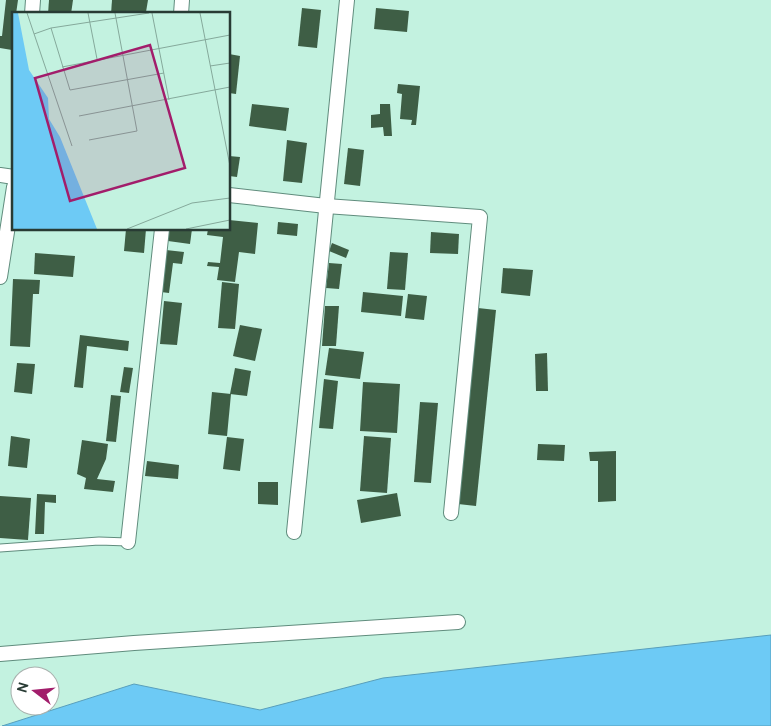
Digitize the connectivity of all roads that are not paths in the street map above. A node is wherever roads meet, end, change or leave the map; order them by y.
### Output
1 (347, 0) edge
2 (230, 194) edge
3 (12, 200) edge
4 (326, 206) junction
5 (162, 230) edge
6 (0, 277) edge
7 (451, 512) dead end
8 (294, 532) dead end
9 (128, 542) joint
10 (0, 548) edge
11 (458, 622) dead end
12 (0, 654) edge

1 - 4 street
2 - 4 street
3 - 6 street
4 - 7 street
4 - 8 street
5 - 9 street
9 - 10 lane
11 - 12 street

